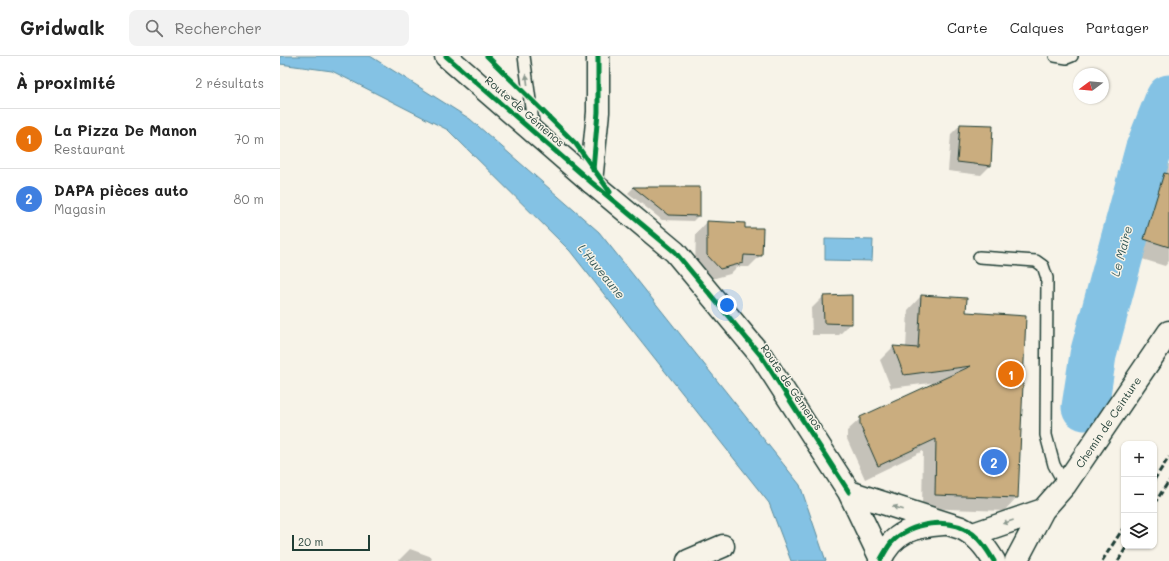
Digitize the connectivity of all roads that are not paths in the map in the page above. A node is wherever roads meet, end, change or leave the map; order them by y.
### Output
1 (446, 56) edge
2 (524, 56) edge
3 (598, 56) edge
4 (1055, 56) edge
5 (1072, 56) edge
6 (534, 132) junction
7 (591, 182) junction
8 (979, 257) dead end
9 (1169, 332) edge
10 (1066, 485) junction
11 (849, 492) junction
12 (1043, 510) junction
13 (948, 524) junction
14 (973, 534) junction
15 (723, 546) dead end
16 (881, 560) edge
17 (688, 561) edge
18 (994, 561) edge
19 (1016, 561) edge

1 - 6 main road, Route de Gémenos
6 -> 2 lane
3 - 7 main road
4 - 5 lane
6 - 7 main road, Route de Gémenos
7 - 11 main road, Route de Gémenos
8 - 10 lane
9 - 10 main road, Chemin de Ceinture
10 - 12 main road, Chemin de Ceinture
13 -> 11 main road
11 - 16 main road, Route de Gémenos
12 -> 14 main road, Chemin de Ceinture
12 - 19 main road, Chemin de Ceinture
13 - 14 main road
13 - 16 main road
14 - 18 main road
15 - 17 main road

